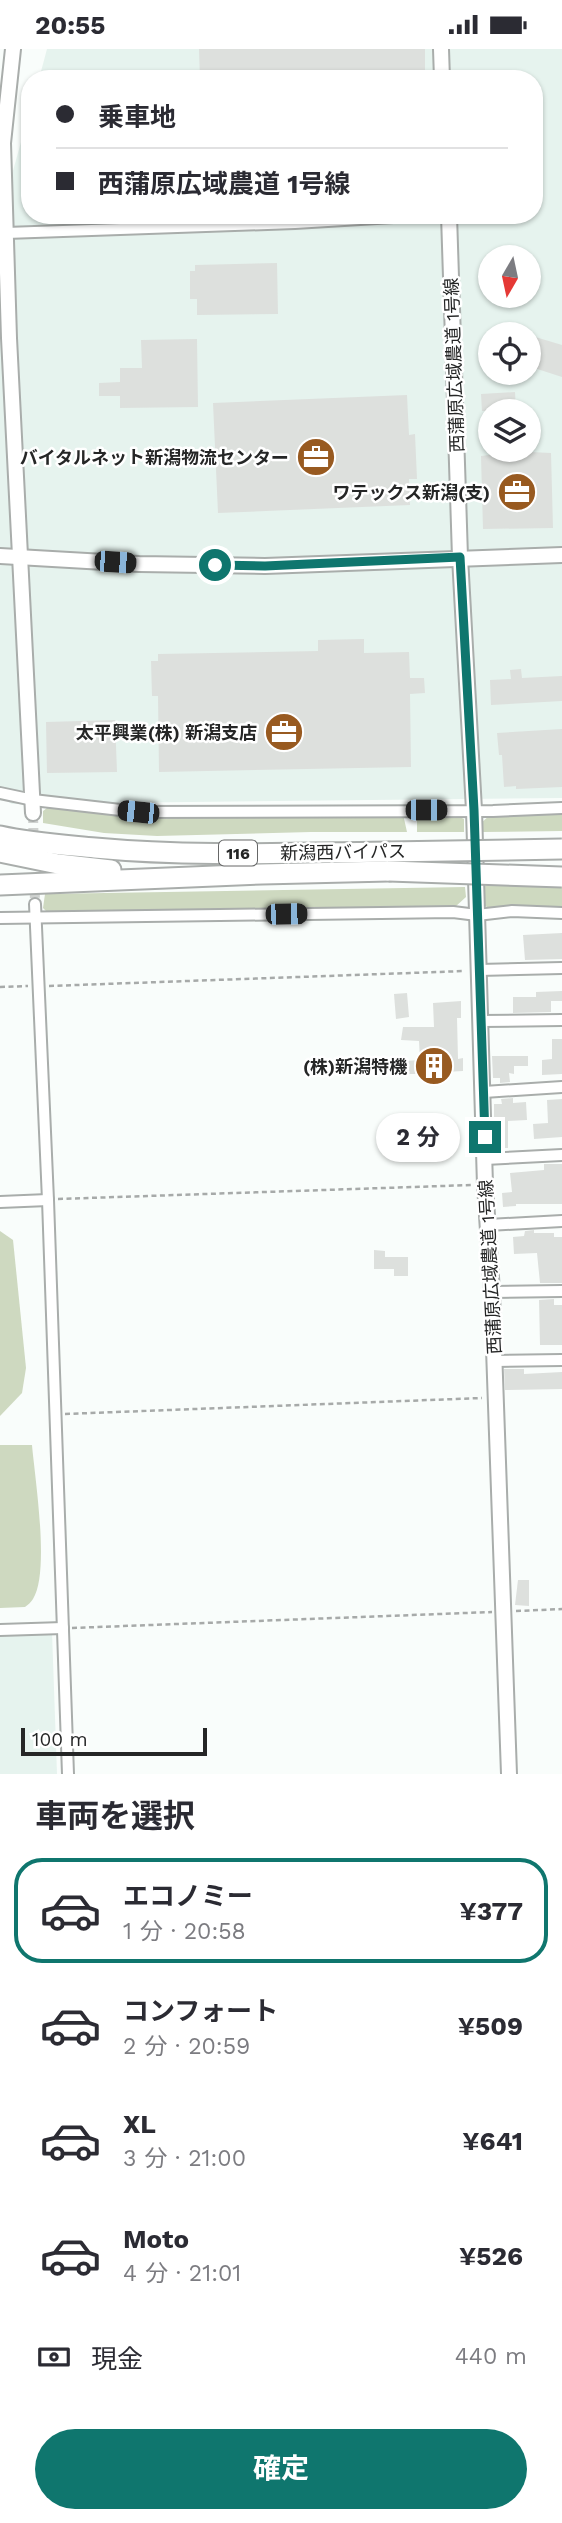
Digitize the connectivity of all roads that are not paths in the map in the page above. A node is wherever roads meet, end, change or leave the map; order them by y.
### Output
1 (13, 49) edge
2 (442, 49) edge
3 (442, 70) edge
4 (266, 224) edge
5 (449, 224) edge
6 (6, 233) junction
7 (5, 339) edge
8 (562, 555) edge
9 (0, 556) edge
10 (19, 556) junction
11 (460, 557) junction
12 (0, 793) edge
13 (33, 807) junction
14 (562, 808) edge
15 (474, 810) junction
16 (0, 822) edge
17 (0, 836) edge
18 (562, 842) edge
19 (89, 848) junction
20 (562, 849) edge
21 (466, 851) junction
22 (0, 852) edge
23 (389, 861) junction
24 (562, 868) edge
25 (262, 874) junction
26 (562, 877) edge
27 (0, 885) edge
28 (35, 904) tunnel mouth
29 (562, 912) edge
30 (477, 915) junction
31 (0, 918) edge
32 (35, 918) junction
33 (562, 968) edge
34 (479, 970) junction
35 (562, 1020) edge
36 (481, 1021) junction
37 (562, 1087) edge
38 (484, 1092) junction
39 (562, 1155) edge
40 (485, 1159) junction
41 (48, 1200) junction
42 (0, 1202) edge
43 (562, 1221) edge
44 (488, 1225) junction
45 (562, 1291) edge
46 (492, 1292) junction
47 (562, 1360) edge
48 (494, 1361) junction
49 (63, 1628) junction
50 (0, 1630) edge
51 (68, 1774) edge
52 (509, 1774) edge

1 - 6 street
2 - 3 street
4 - 6 street
5 - 11 street, 西蒲原広域農道 1号線
6 - 7 street
7 - 10 street
8 - 11 street
9 - 10 street
10 - 11 street
10 - 13 street
11 - 15 street, 西蒲原広域農道 1号線
12 - 13 street
13 - 15 street
14 - 15 street
15 - 30 street, 西蒲原広域農道 1号線
16 - 19 highway
17 - 19 highway, 新潟西バイパス / 116
18 - 21 highway, bridge
19 - 23 highway, 新潟西バイパス / 116
20 - 21 highway, 新潟西バイパス / 116, bridge
21 - 23 highway, 新潟西バイパス / 116, bridge
22 - 25 highway
23 - 24 highway, 新潟西バイパス / 116, bridge
23 - 25 highway, 新潟西バイパス / 116
23 - 26 highway, bridge
25 - 27 highway, 新潟西バイパス / 116
28 - 32 street
29 - 30 street
30 - 32 street
30 - 34 street, 西蒲原広域農道 1号線
31 - 32 street
32 - 41 street
33 - 34 street
34 - 36 street, 西蒲原広域農道 1号線
35 - 36 street
36 - 38 street, 西蒲原広域農道 1号線
37 - 38 street
38 - 40 street, 西蒲原広域農道 1号線
39 - 40 street
40 - 44 street, 西蒲原広域農道 1号線
41 - 42 street
41 - 49 street
43 - 44 street
44 - 46 street, 西蒲原広域農道 1号線
45 - 46 street
46 - 48 street, 西蒲原広域農道 1号線
47 - 48 street
48 - 52 street, 西蒲原広域農道 1号線
49 - 50 street
49 - 51 street

